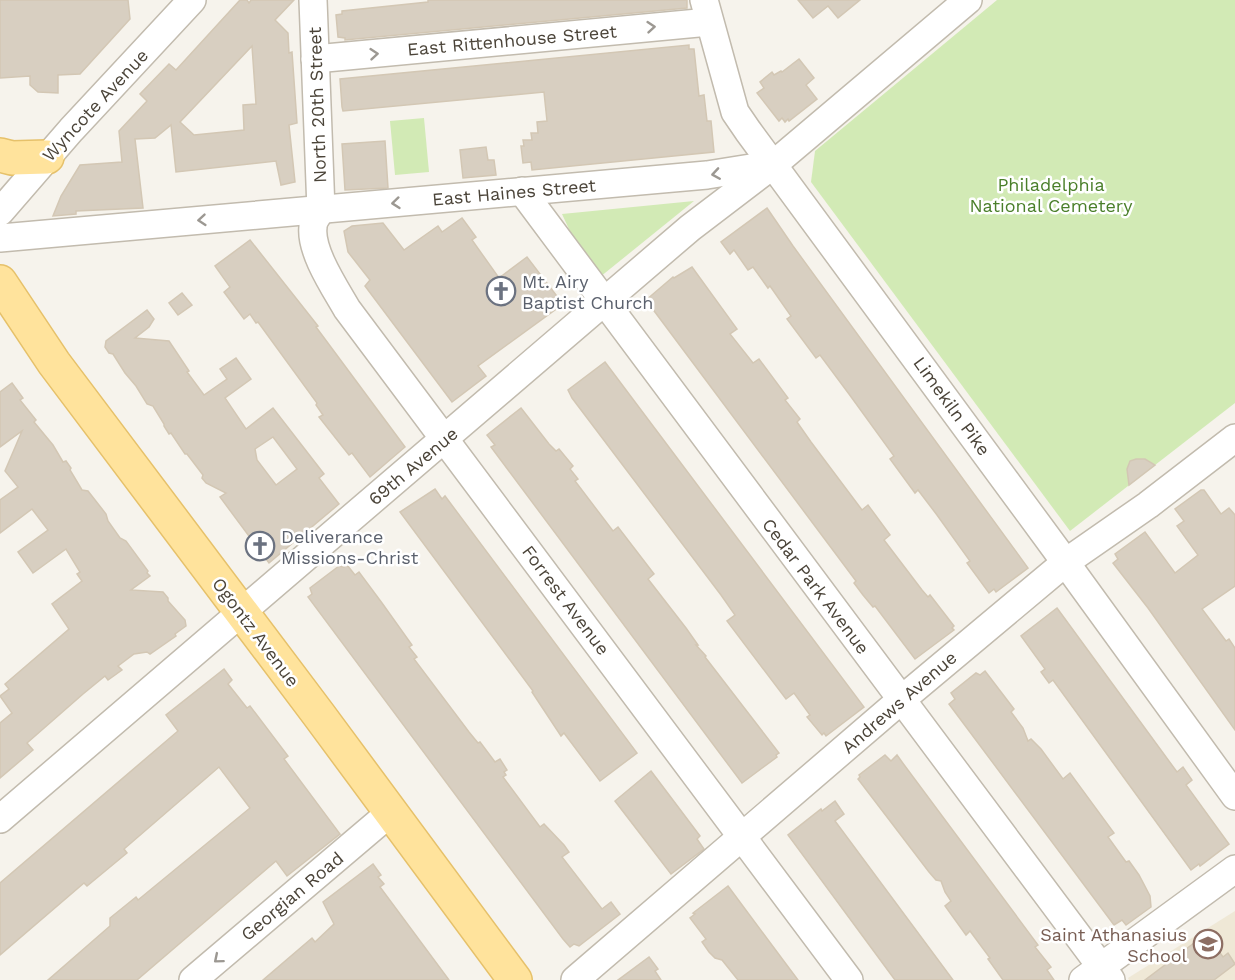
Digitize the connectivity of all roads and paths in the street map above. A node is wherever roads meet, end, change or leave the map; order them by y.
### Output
1 (192, 0) edge
2 (313, 0) edge
3 (968, 0) edge
4 (707, 11) edge
5 (315, 59) junction
6 (0, 155) edge
7 (47, 157) junction
8 (774, 164) junction
9 (522, 191) junction
10 (321, 210) junction
11 (0, 212) edge
12 (0, 238) edge
13 (0, 282) edge
14 (604, 302) junction
15 (445, 438) junction
16 (1230, 452) edge
17 (1066, 562) junction
18 (242, 612) junction
19 (901, 700) junction
20 (1235, 796) edge
21 (390, 812) junction
22 (0, 819) edge
23 (742, 837) junction
24 (1235, 869) edge
25 (1098, 976) edge
26 (193, 980) edge
27 (515, 980) edge
28 (575, 980) edge
29 (849, 980) edge

1 - 7 street, Wyncote Avenue
2 - 5 street, North 20th Street
3 - 8 street
5 -> 4 street, East Rittenhouse Street
4 - 8 street, Limekiln Pike
5 - 10 street, North 20th Street
6 - 7 main road
7 - 11 street, Wyncote Avenue
8 -> 9 street, East Haines Street
8 - 14 street, 69th Avenue
8 - 17 street, Limekiln Pike
9 -> 10 street, East Haines Street
9 - 14 street, Cedar Park Avenue
10 -> 12 street, East Haines Street
10 - 15 street, Forrest Avenue
13 - 18 main road, Ogontz Avenue
14 - 15 street, 69th Avenue
14 - 19 street, Cedar Park Avenue
15 - 18 street, 69th Avenue
15 - 23 street, Forrest Avenue
16 - 17 street, Andrews Avenue
17 - 19 street, Andrews Avenue
17 - 20 street, Limekiln Pike
18 - 21 main road, Ogontz Avenue
18 - 22 street, 69th Avenue
19 - 23 street, Andrews Avenue
19 - 25 street, Cedar Park Avenue
21 -> 26 street, Georgian Road
21 - 27 main road, Ogontz Avenue
23 - 28 street, Andrews Avenue
23 - 29 street, Forrest Avenue
24 - 25 street

